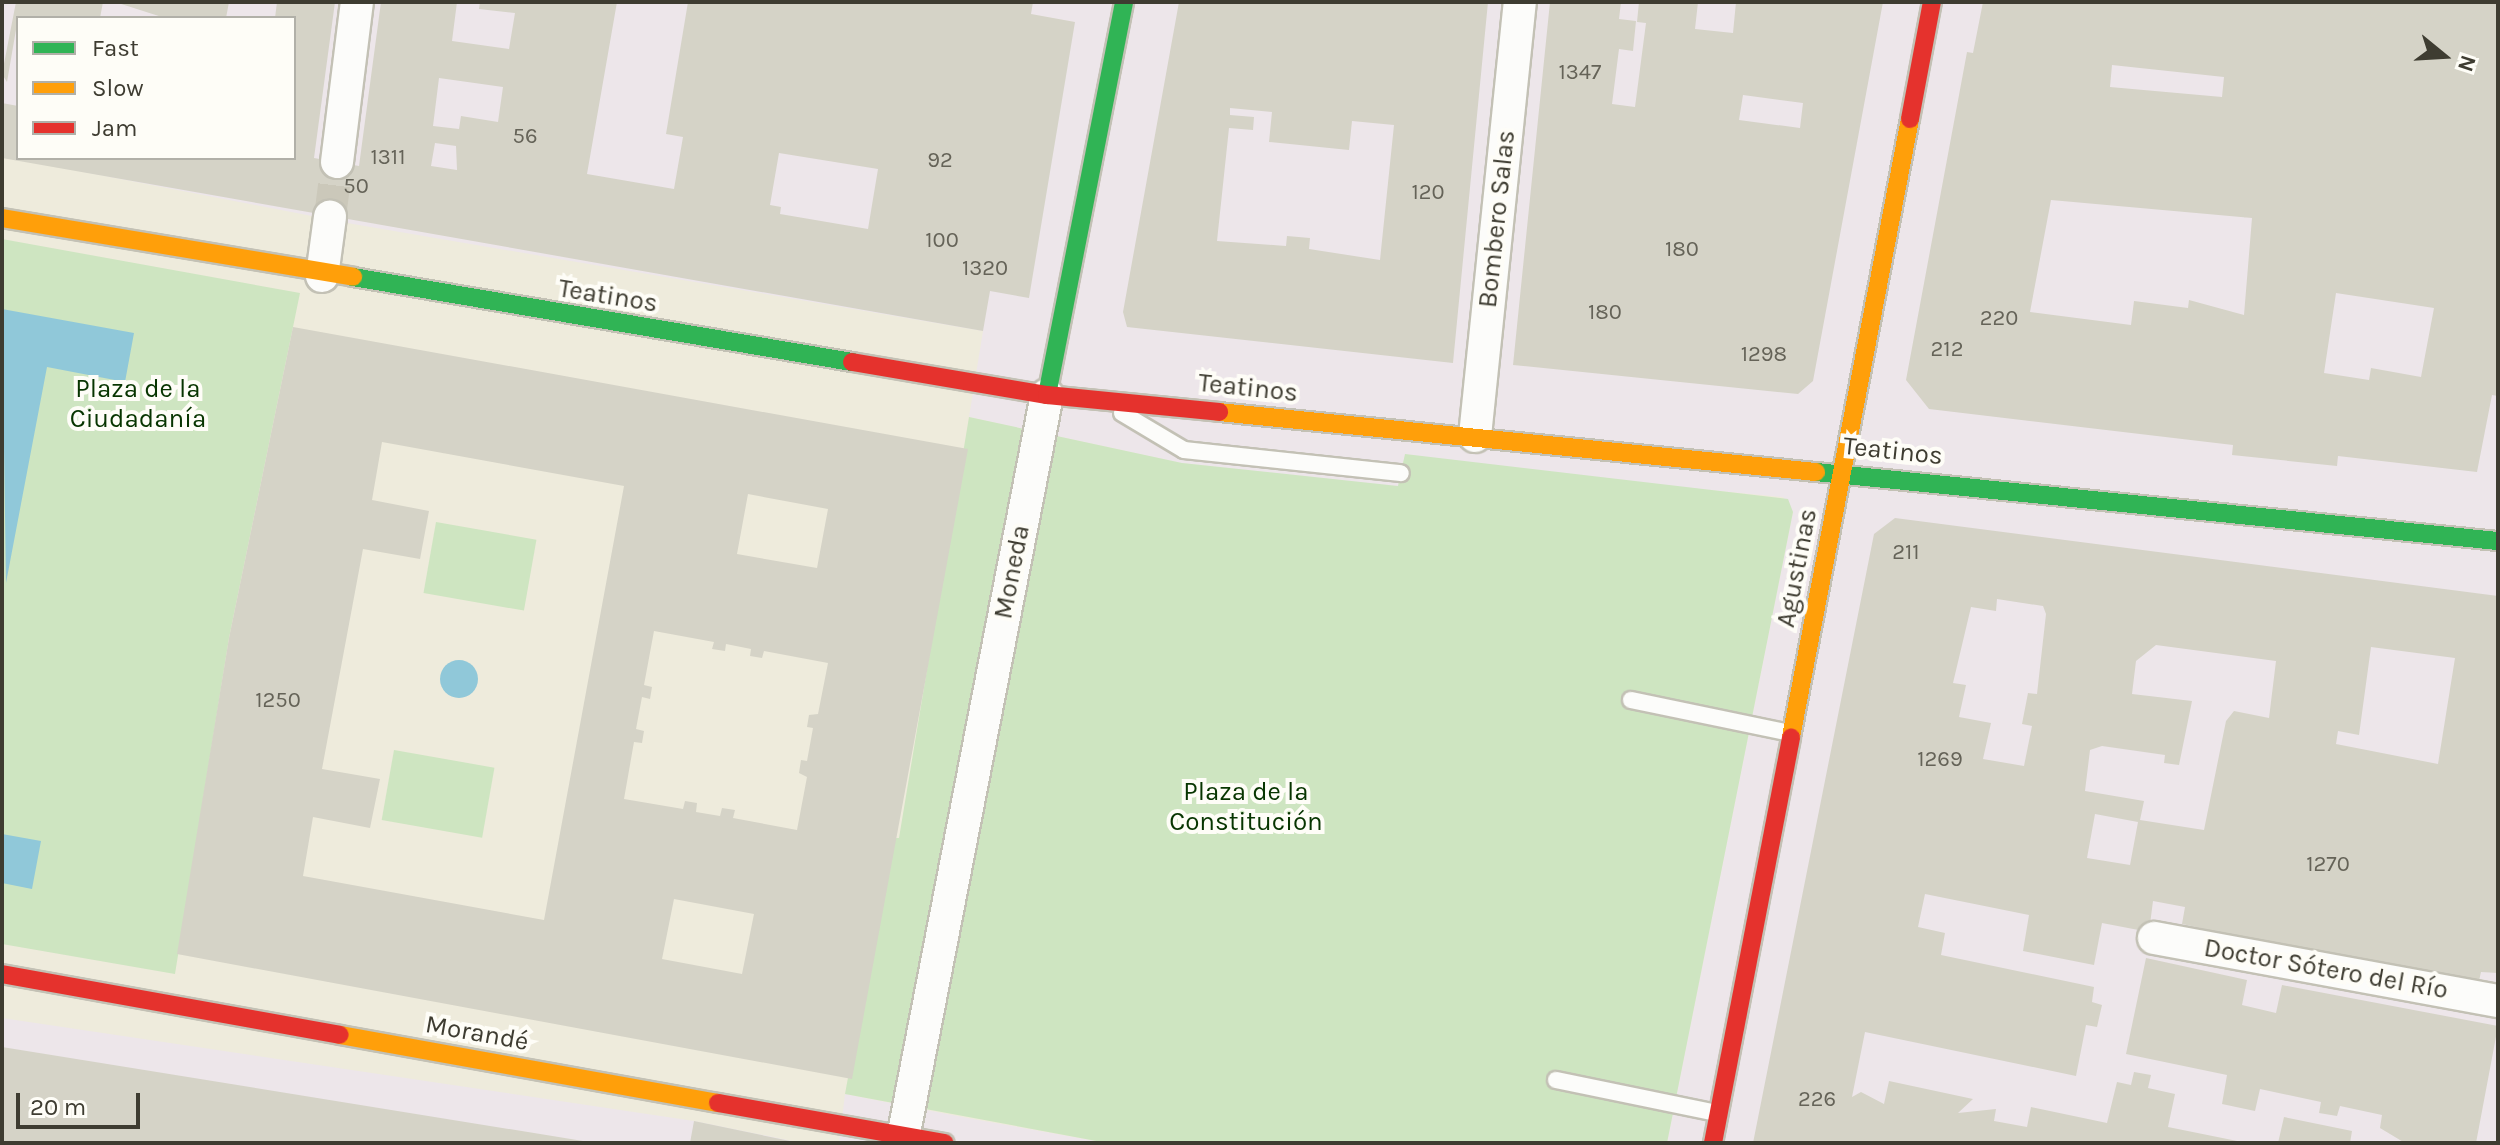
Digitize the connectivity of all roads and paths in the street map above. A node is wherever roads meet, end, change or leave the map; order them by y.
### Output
1 (357, 2) edge
2 (1124, 2) edge
3 (1520, 2) edge
4 (1932, 2) edge
5 (337, 162) tunnel mouth
6 (330, 217) tunnel mouth
7 (2, 218) edge
8 (322, 276) junction
9 (1047, 395) junction
10 (1109, 401) junction
11 (1475, 436) junction
12 (1841, 472) junction
13 (1401, 473) dead end
14 (2498, 541) edge
15 (1631, 700) dead end
16 (1792, 733) junction
17 (2154, 938) dead end
18 (2, 974) edge
19 (2498, 1001) edge
20 (1556, 1080) dead end
21 (1719, 1114) junction
22 (902, 1139) edge
23 (944, 1143) edge
24 (1713, 1143) edge

1 - 5 street
2 - 9 main road, Moneda
3 - 11 street, Bombero Salas
4 - 12 main road, Agustinas
6 - 8 street
7 - 8 main road, Teatinos
8 - 9 main road, Teatinos
9 - 10 main road, Teatinos
9 - 22 street, Moneda
10 - 11 main road, Teatinos
10 - 13 lane
11 - 12 main road, Teatinos
12 - 14 main road, Teatinos
12 - 16 main road, Agustinas
15 - 16 lane
16 - 21 main road, Agustinas
17 - 19 street, Doctor Sótero del Río
18 - 22 main road, Morandé
20 - 21 lane
21 - 24 main road, Agustinas
22 - 23 main road, Morandé

